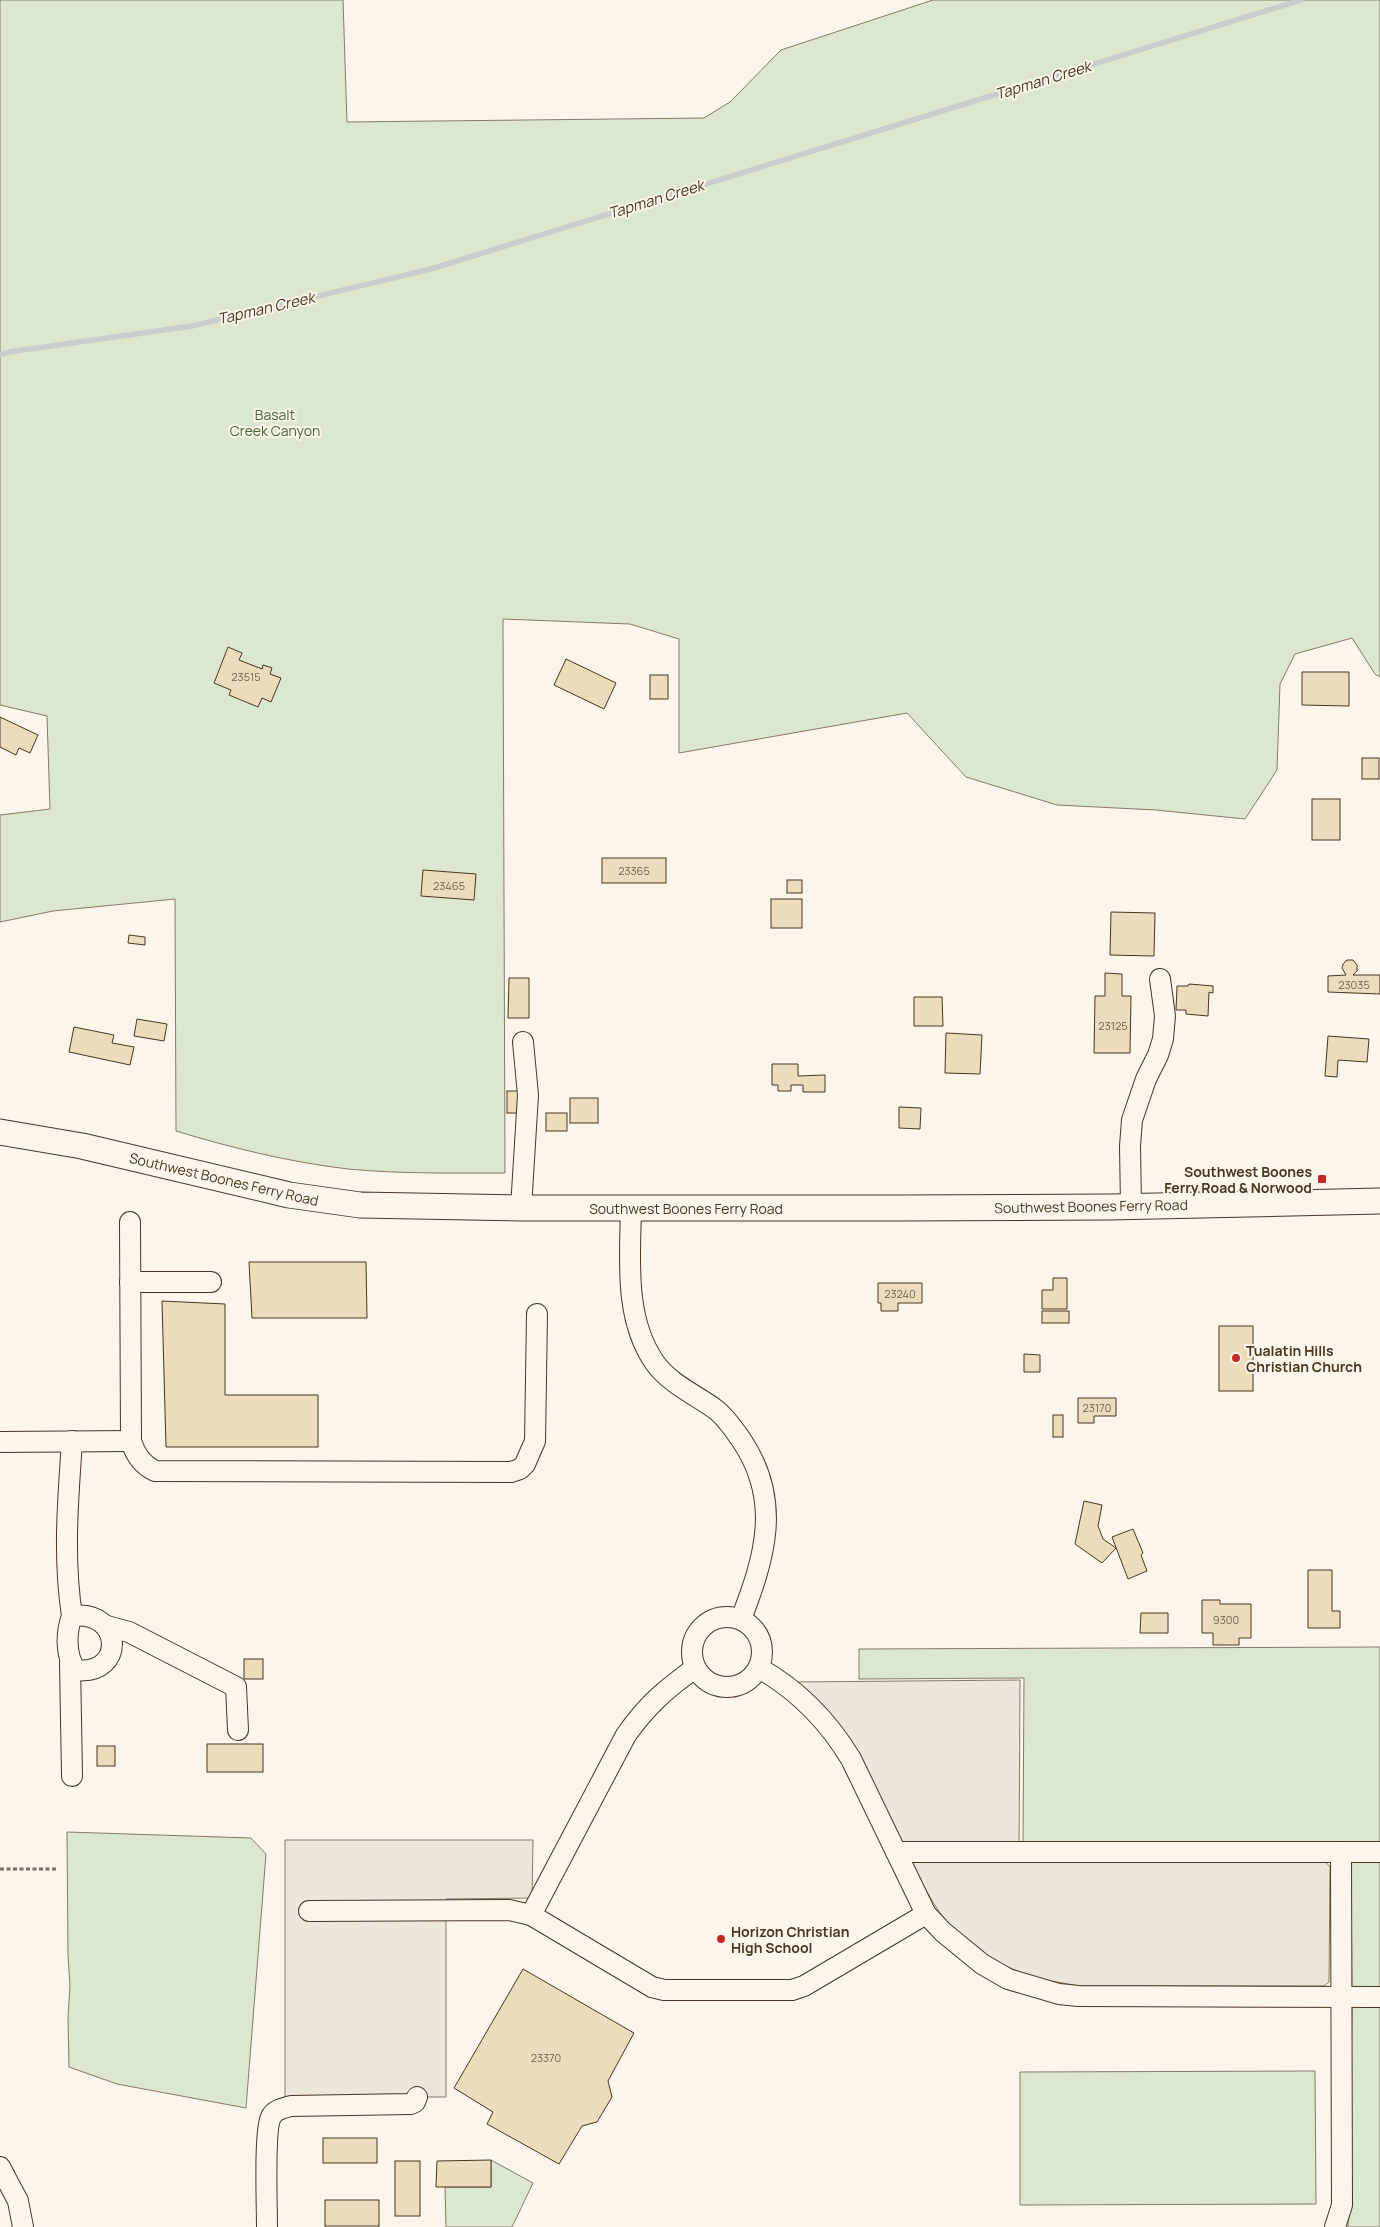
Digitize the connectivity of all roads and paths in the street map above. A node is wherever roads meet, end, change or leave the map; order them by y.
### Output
1 (1160, 979) dead end
2 (522, 1042) dead end
3 (0, 1132) edge
4 (1380, 1201) edge
5 (1131, 1206) junction
6 (521, 1208) junction
7 (631, 1208) junction
8 (130, 1222) dead end
9 (130, 1282) junction
10 (210, 1282) dead end
11 (537, 1314) dead end
12 (72, 1441) junction
13 (131, 1441) junction
14 (0, 1442) edge
15 (72, 1616) junction
16 (741, 1619) junction
17 (107, 1626) junction
18 (70, 1663) junction
19 (696, 1668) junction
20 (759, 1668) junction
21 (238, 1730) dead end
22 (72, 1776) dead end
23 (896, 1852) junction
24 (1341, 1852) junction
25 (1380, 1852) edge
26 (0, 1869) edge
27 (57, 1869) dead end
28 (309, 1911) dead end
29 (926, 1914) junction
30 (531, 1915) junction
31 (1380, 1996) edge
32 (1341, 1997) junction
33 (417, 2097) dead end
34 (0, 2167) edge
35 (23, 2227) edge
36 (267, 2227) edge
37 (1335, 2227) edge

1 - 5 street
2 - 6 street
3 - 6 main road, Southwest Boones Ferry Road
4 - 5 main road, Southwest Boones Ferry Road
5 - 7 main road, Southwest Boones Ferry Road
6 - 7 main road, Southwest Boones Ferry Road
7 - 16 street
8 - 9 street
9 - 10 street
9 - 13 street
11 - 13 street
12 - 13 street
12 - 14 street
12 - 15 street
15 - 17 street
15 - 18 street
16 - 19 street
16 - 20 street
17 - 18 street
17 - 21 street
18 - 22 street
19 - 20 street
19 - 30 street
20 - 23 street
23 - 24 street
23 - 29 street
24 - 25 street
24 - 32 street
26 - 27 path
28 - 30 street
29 - 30 street
29 - 32 street
31 - 32 street
32 - 37 street
33 - 36 street
34 - 35 street

